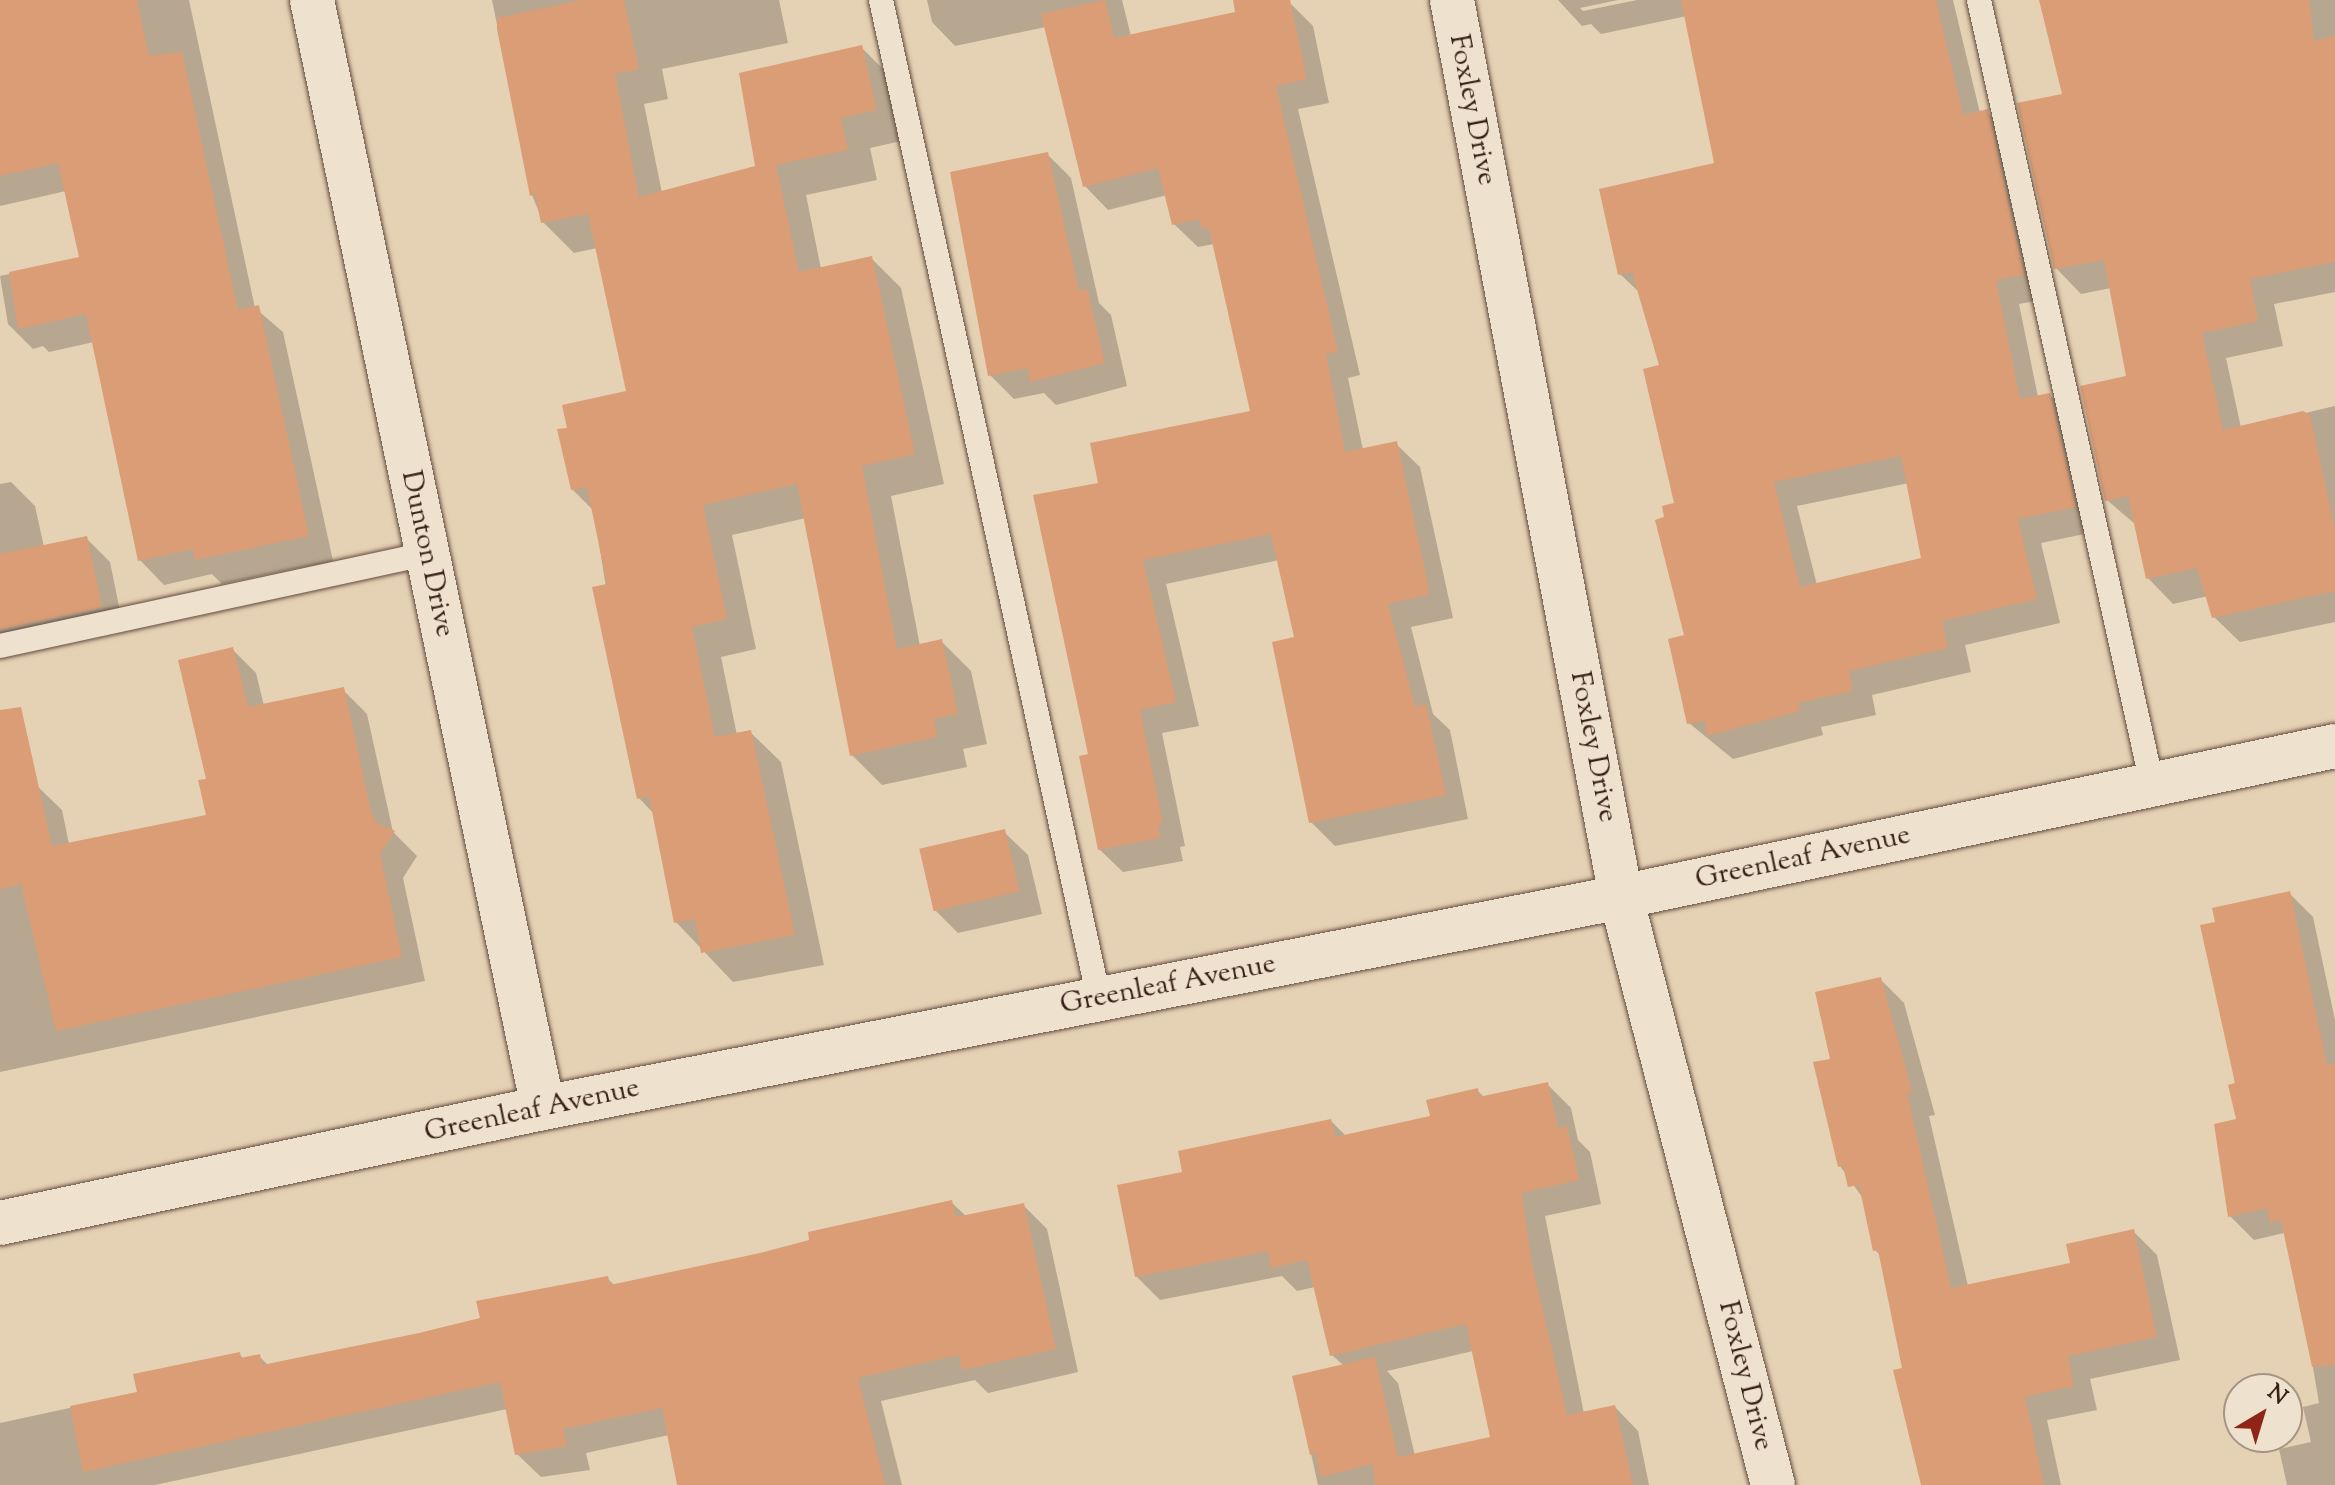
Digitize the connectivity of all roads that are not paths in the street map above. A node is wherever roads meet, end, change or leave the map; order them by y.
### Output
1 (312, 0) edge
2 (881, 0) edge
3 (1452, 0) edge
4 (1979, 0) edge
5 (427, 554) junction
6 (0, 646) edge
7 (2335, 746) edge
8 (2152, 784) junction
9 (1621, 897) junction
10 (1099, 999) junction
11 (543, 1108) junction
12 (0, 1223) edge
13 (1773, 1485) edge

1 - 5 street, Dunton Drive
2 - 10 lane
3 - 9 street, Foxley Drive
4 - 8 lane
5 - 6 lane
5 - 11 street, Dunton Drive
7 - 8 street, Greenleaf Avenue
8 - 9 street, Greenleaf Avenue
9 - 10 street, Greenleaf Avenue
9 - 13 street, Foxley Drive
10 - 11 street, Greenleaf Avenue
11 - 12 street, Greenleaf Avenue

